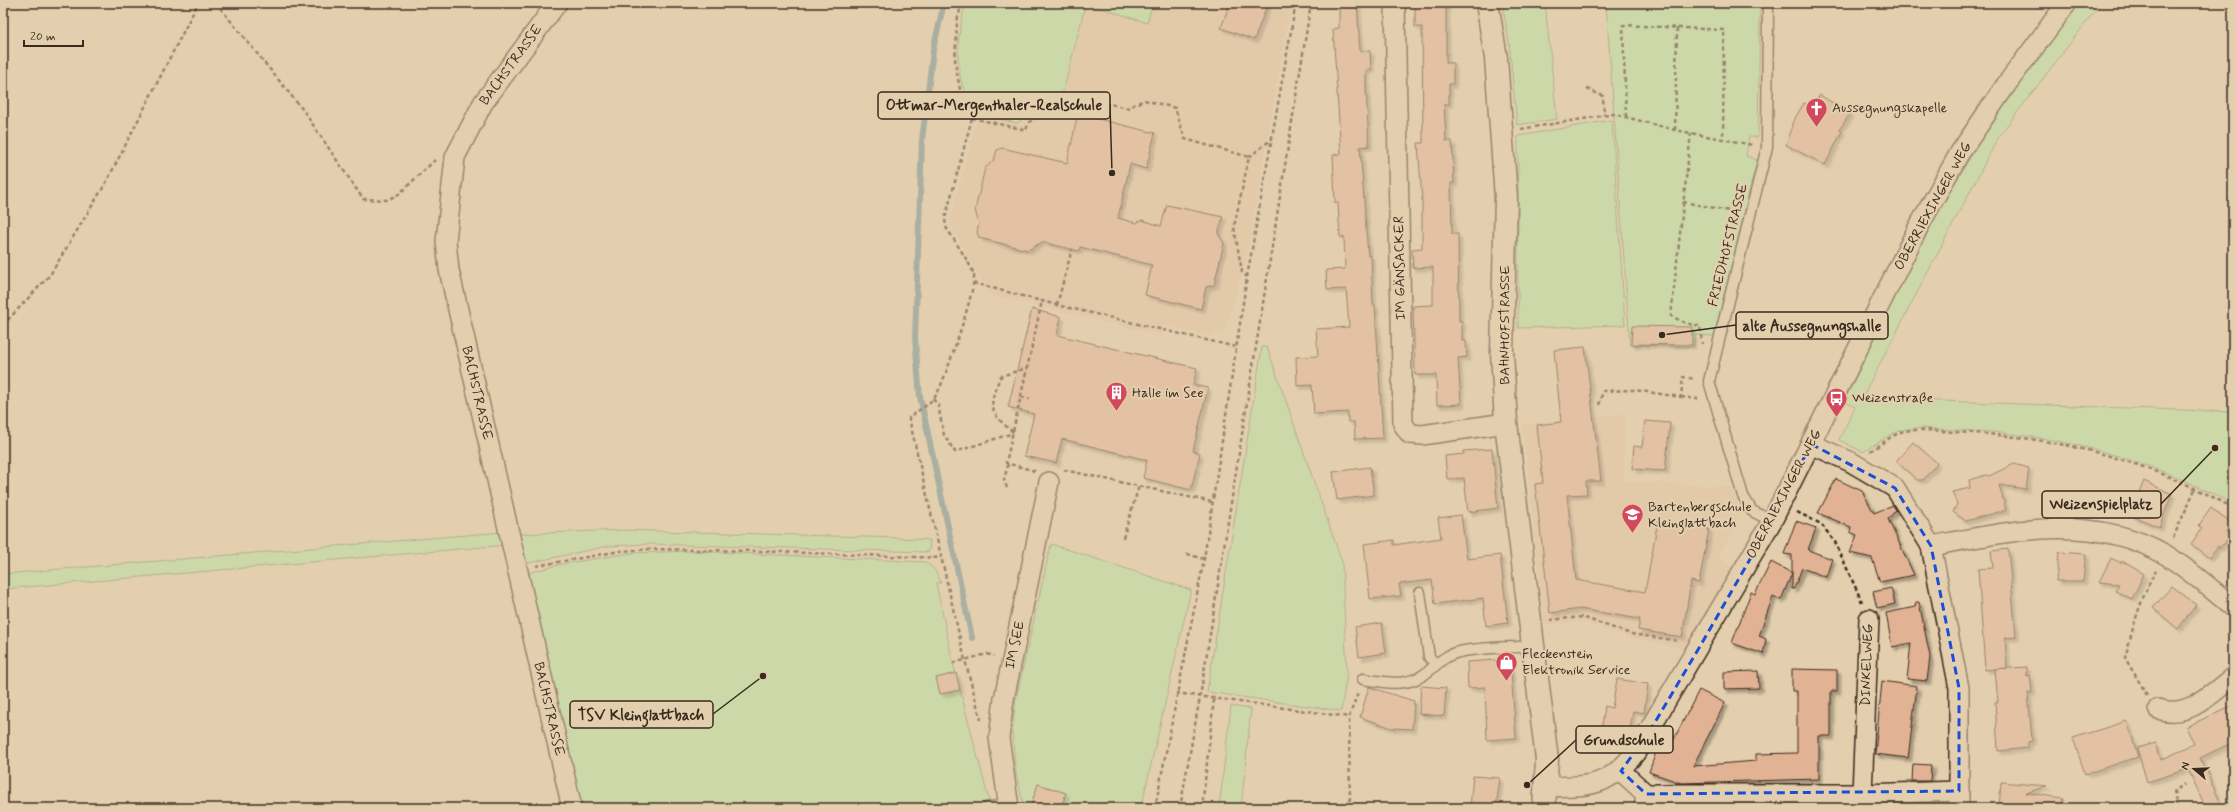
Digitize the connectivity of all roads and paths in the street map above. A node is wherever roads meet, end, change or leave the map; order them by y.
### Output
1 (198, 3) edge
2 (216, 3) edge
3 (557, 3) edge
4 (962, 3) edge
5 (1296, 3) edge
6 (1311, 3) edge
7 (1395, 3) edge
8 (1487, 3) edge
9 (1768, 3) edge
10 (2067, 3) edge
11 (1677, 28) junction
12 (1586, 89) dead end
13 (1604, 115) junction
14 (1626, 117) junction
15 (972, 118) junction
16 (1517, 130) dead end
17 (1675, 130) junction
18 (1691, 133) junction
19 (1272, 139) junction
20 (1724, 139) junction
21 (1767, 147) junction
22 (455, 157) junction
23 (1249, 157) junction
24 (1683, 202) junction
25 (1750, 215) junction
26 (1072, 249) dead end
27 (1247, 277) junction
28 (973, 283) junction
29 (1042, 302) junction
30 (1057, 305) junction
31 (3, 325) edge
32 (1701, 336) dead end
33 (1236, 347) junction
34 (1028, 368) junction
35 (1709, 381) junction
36 (1021, 397) junction
37 (1681, 397) junction
38 (1692, 398) dead end
39 (933, 399) junction
40 (1030, 399) dead end
41 (1599, 405) dead end
42 (1506, 423) junction
43 (1014, 433) junction
44 (1811, 444) junction
45 (1851, 462) junction
46 (1008, 464) junction
47 (1050, 478) junction
48 (1140, 486) junction
49 (2196, 487) junction
50 (1007, 488) dead end
51 (1212, 502) junction
52 (2233, 508) edge
53 (1776, 513) junction
54 (1123, 538) dead end
55 (1931, 546) junction
56 (1187, 554) dead end
57 (2166, 555) junction
58 (942, 558) junction
59 (1204, 560) junction
60 (518, 569) junction
61 (1420, 593) dead end
62 (2233, 607) edge
63 (1869, 619) joint
64 (1547, 620) dead end
65 (1533, 646) junction
66 (1698, 648) junction
67 (965, 660) junction
68 (1012, 661) junction
69 (953, 663) dead end
70 (1436, 664) junction
71 (2233, 677) edge
72 (1363, 679) dead end
73 (1360, 690) dead end
74 (1176, 693) junction
75 (1200, 697) junction
76 (1214, 699) junction
77 (2158, 709) joint
78 (1350, 717) junction
79 (999, 738) junction
80 (1621, 770) junction
81 (2185, 784) dead end
82 (1546, 787) junction
83 (1862, 794) junction
84 (1959, 799) edge
85 (1645, 801) edge
86 (1009, 806) edge
87 (572, 808) edge
88 (986, 808) edge
89 (1155, 808) edge
90 (1180, 808) edge
91 (1202, 808) edge
92 (1350, 808) edge
93 (1544, 808) edge
94 (2176, 808) edge

1 - 31 path
2 - 22 path
3 - 22 street, BACHSTRASSE
4 - 15 path
5 - 19 path
6 - 75 path
7 - 42 street, IM GÄNSACKER
8 - 42 main road, BAHNHOFSTRASSE
9 - 21 lane, FRIEDHOFSTRASSE
10 - 44 street, OBERRIEXINGER WEG
11 - 14 path
11 - 17 path
11 - 20 path
12 - 13 path
13 - 14 path
13 - 16 path
14 - 17 path
15 - 23 path
15 - 28 path
17 - 18 path
18 - 20 path
18 - 24 path
19 - 23 path
19 - 27 path
20 - 21 path
21 - 25 lane, FRIEDHOFSTRASSE
22 - 60 street, BACHSTRASSE
23 - 27 path
24 - 25 path
24 - 32 path
25 - 35 lane, FRIEDHOFSTRASSE
26 - 30 path
27 - 33 path
28 - 29 path
28 - 39 path
29 - 30 path
29 - 34 path
30 - 33 path
33 - 51 path
34 - 36 path
34 - 43 path
35 - 37 path
35 - 53 lane
36 - 40 path
36 - 43 path
37 - 38 path
37 - 41 path
39 - 43 path
39 - 58 path
42 - 65 main road, BAHNHOFSTRASSE
43 - 46 path
44 - 45 street
44 - 53 street, OBERRIEXINGER WEG
45 - 49 path
45 - 55 street
46 - 47 path
46 - 50 path
47 - 48 path
47 - 68 street, IM SEE
48 - 51 path
48 - 54 path
49 - 52 path
49 - 57 path
51 - 59 path
53 - 63 path, DINKELWEG
53 - 66 street, OBERRIEXINGER WEG
55 - 57 street
55 - 84 street
56 - 59 path
57 - 62 street
57 - 77 path
58 - 60 path
58 - 67 path
59 - 74 path
60 - 87 street, BACHSTRASSE
61 - 70 lane
63 - 83 street, DINKELWEG
64 - 66 path
65 - 70 lane
65 - 82 main road, BAHNHOFSTRASSE
66 - 80 street, OBERRIEXINGER WEG
67 - 68 path
67 - 69 path
67 - 79 path
68 - 79 street, IM SEE
70 - 72 lane
71 - 77 street
73 - 78 path
74 - 75 path
74 - 89 path
75 - 76 path
75 - 90 path
76 - 78 path
76 - 91 path
78 - 92 path
79 - 86 street, IM SEE
80 - 82 street, OBERRIEXINGER WEG
80 - 85 street
81 - 94 path
82 - 93 main road, BAHNHOFSTRASSE
83 - 84 street
83 - 85 street
86 - 88 lane

